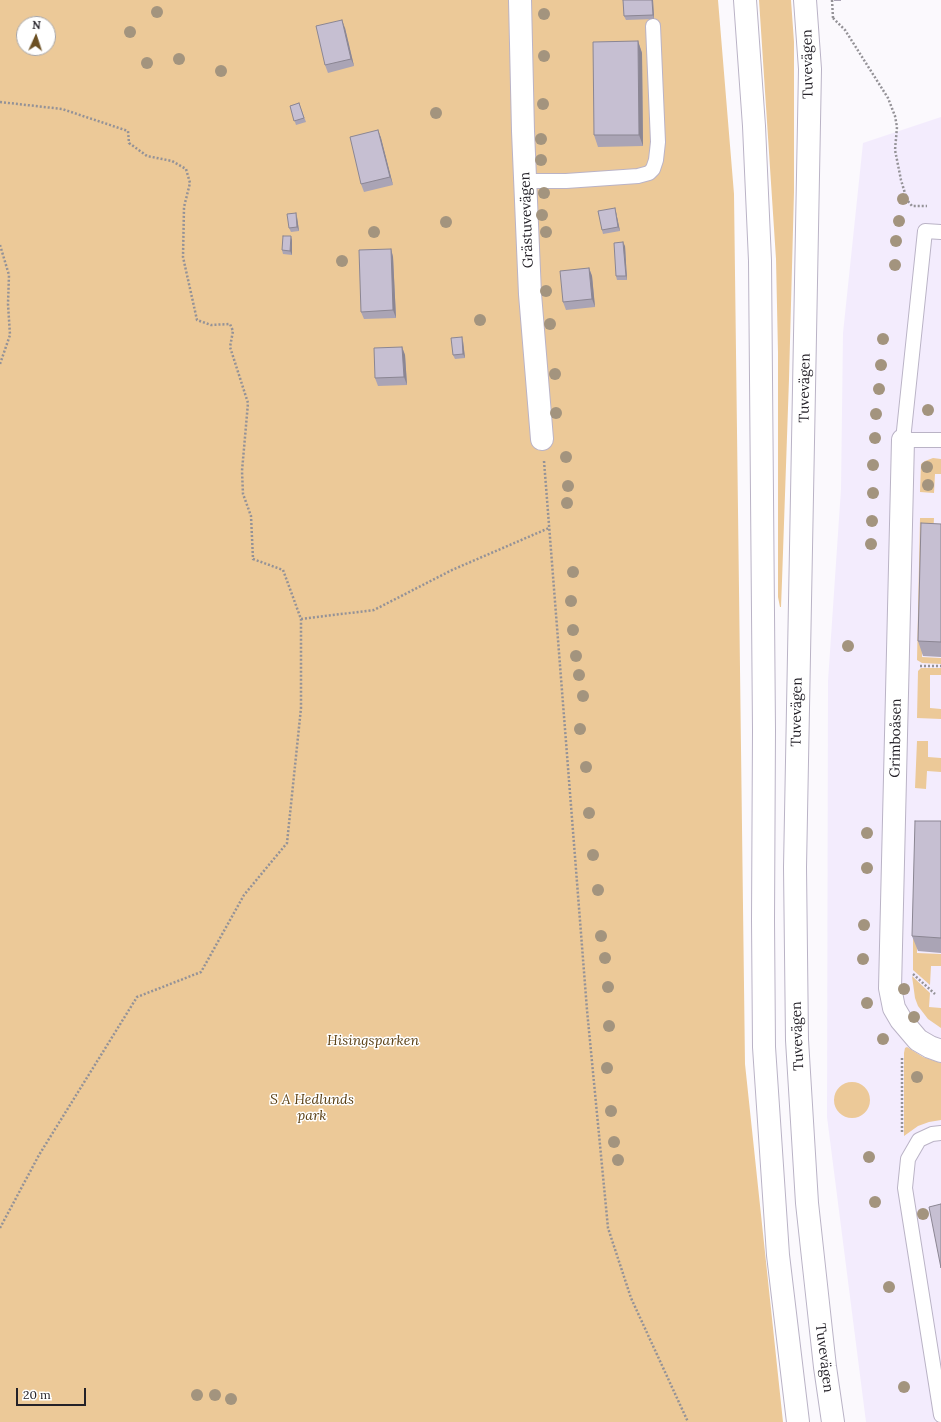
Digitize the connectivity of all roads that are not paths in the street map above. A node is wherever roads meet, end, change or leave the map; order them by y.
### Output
1 (520, 0) edge
2 (745, 0) edge
3 (805, 0) edge
4 (653, 26) dead end
5 (526, 181) junction
6 (941, 232) edge
7 (542, 439) road end
8 (903, 440) junction
9 (941, 440) edge
10 (941, 1051) edge
11 (941, 1133) edge
12 (941, 1415) edge
13 (798, 1422) edge
14 (833, 1422) edge

1 - 5 main road, Grästuvevägen
2 - 13 main road
3 - 14 main road, Tuvevägen
4 - 5 lane
5 - 7 main road, Grästuvevägen
6 - 8 lane
8 - 9 lane
8 - 10 main road, Grimboåsen
11 - 12 lane

